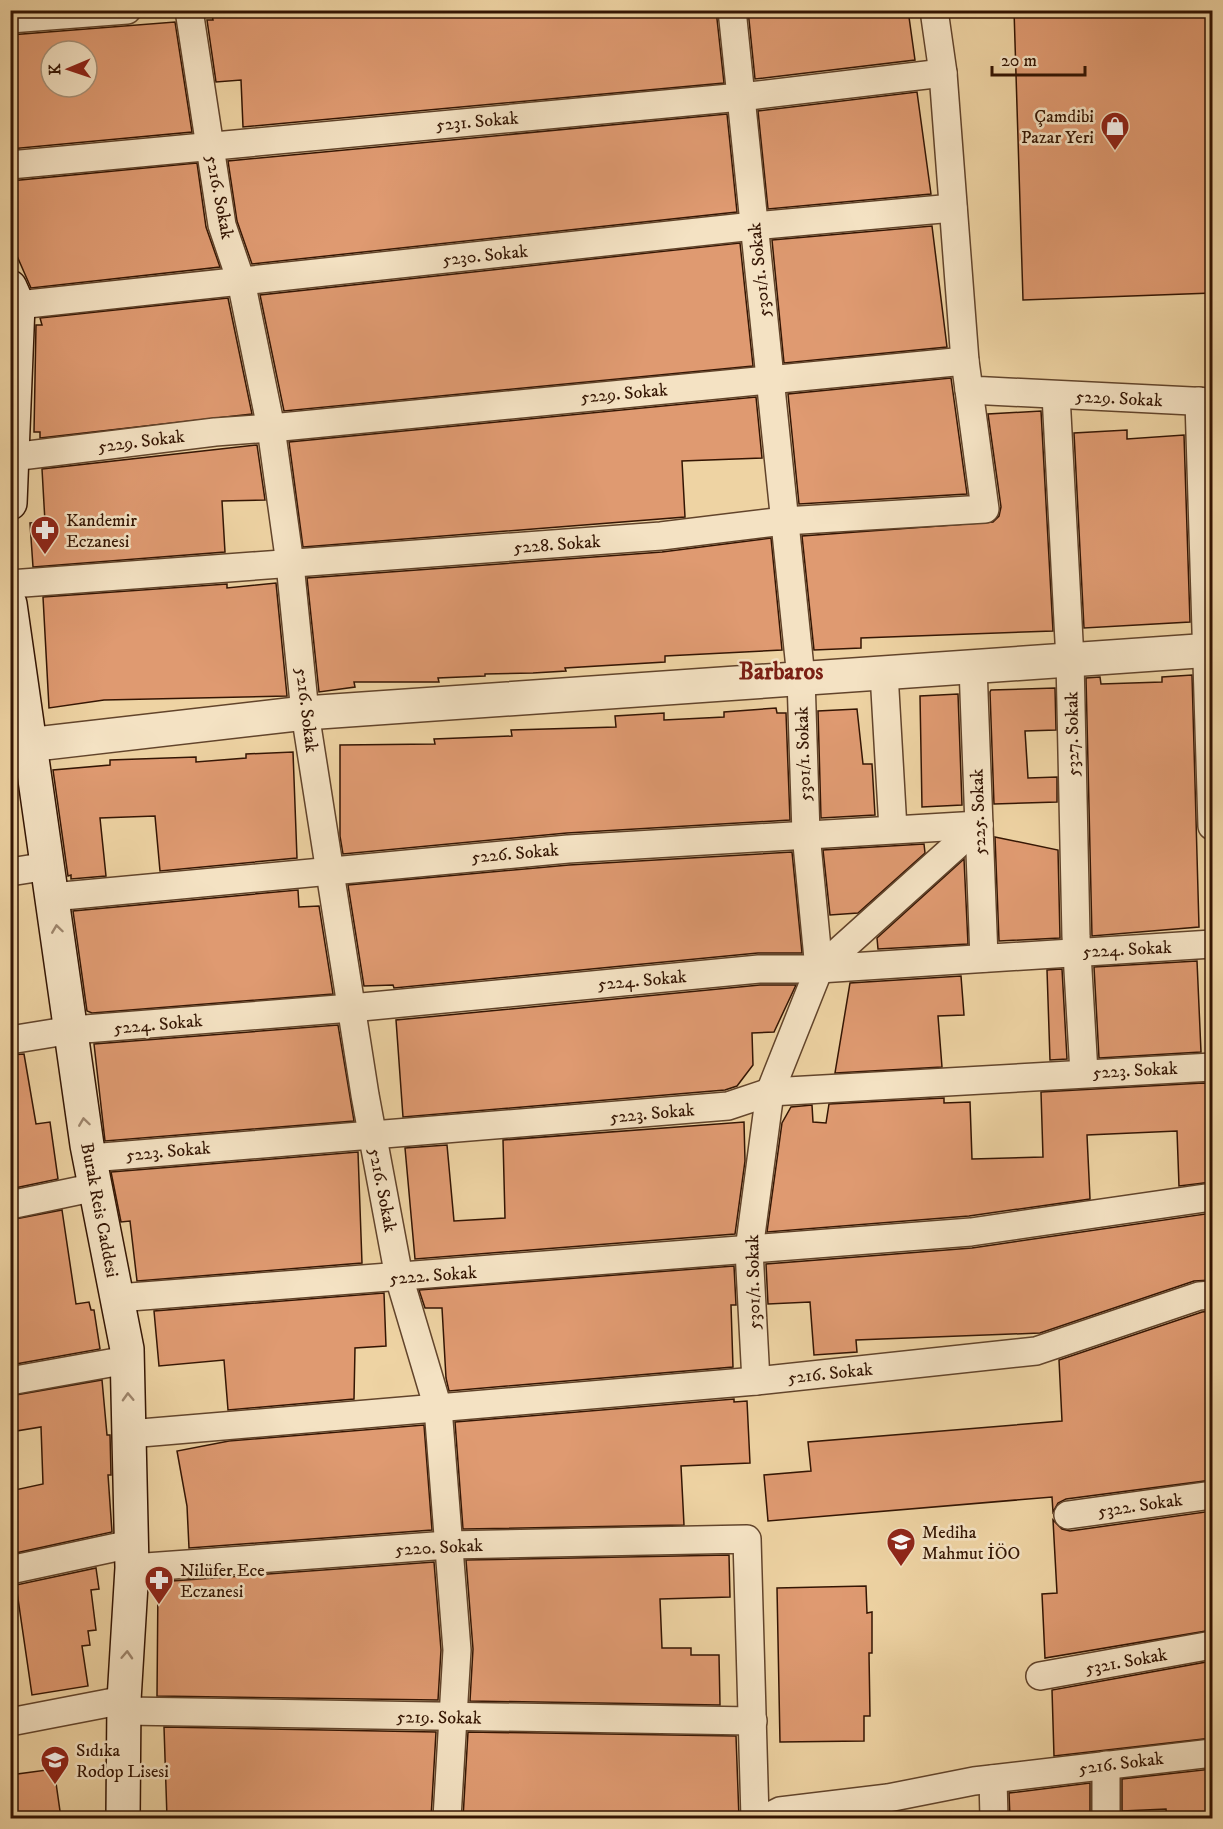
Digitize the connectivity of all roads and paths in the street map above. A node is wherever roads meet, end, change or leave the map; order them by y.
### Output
1 (127, 10) edge
2 (189, 10) edge
3 (732, 10) edge
4 (934, 10) edge
5 (10, 19) edge
6 (943, 74) junction
7 (741, 97) junction
8 (210, 145) junction
9 (10, 165) edge
10 (953, 208) junction
11 (754, 226) junction
12 (241, 281) junction
13 (14, 296) edge
14 (965, 361) junction
15 (770, 380) junction
16 (969, 390) junction
17 (1056, 395) junction
18 (1206, 402) edge
19 (271, 428) junction
20 (12, 457) junction
21 (10, 503) edge
22 (784, 521) junction
23 (290, 564) junction
24 (10, 584) edge
25 (10, 604) edge
26 (14, 649) edge
27 (1211, 650) edge
28 (1070, 660) junction
29 (973, 667) junction
30 (884, 673) junction
31 (801, 678) junction
32 (306, 713) junction
33 (20, 747) edge
34 (979, 825) junction
35 (1212, 826) edge
36 (893, 829) junction
37 (806, 834) junction
38 (330, 870) junction
39 (10, 872) edge
40 (50, 881) junction
41 (1212, 944) edge
42 (1077, 952) junction
43 (984, 958) junction
44 (819, 969) junction
45 (351, 1008) junction
46 (72, 1030) junction
47 (10, 1040) edge
48 (1212, 1066) edge
49 (1084, 1072) junction
50 (770, 1092) junction
51 (373, 1136) junction
52 (93, 1172) junction
53 (1212, 1197) edge
54 (10, 1205) edge
55 (749, 1250) junction
56 (399, 1277) junction
57 (1212, 1295) edge
58 (117, 1298) junction
59 (127, 1360) junction
60 (10, 1381) edge
61 (756, 1381) junction
62 (438, 1408) junction
63 (129, 1434) junction
64 (1212, 1494) edge
65 (1068, 1515) dead end
66 (448, 1545) junction
67 (131, 1556) junction
68 (10, 1570) edge
69 (1212, 1645) edge
70 (1040, 1676) dead end
71 (124, 1706) junction
72 (454, 1717) junction
73 (753, 1721) junction
74 (10, 1722) edge
75 (1212, 1753) edge
76 (1106, 1765) junction
77 (993, 1779) junction
78 (888, 1808) edge
79 (770, 1817) edge
80 (123, 1818) edge
81 (447, 1818) edge
82 (994, 1818) edge
83 (1107, 1818) edge

1 - 5 street
2 - 8 street, 5216. Sokak
3 - 7 street, 5301/1. Sokak
4 - 6 street
6 - 7 street, 5231. Sokak
6 - 10 street
7 - 8 street, 5231. Sokak
7 - 11 street, 5301/1. Sokak
8 - 9 street, 5231. Sokak
8 - 12 street, 5216. Sokak
10 - 11 street, 5230. Sokak
10 - 14 street
11 - 12 street, 5230. Sokak
11 - 15 street, 5301/1. Sokak
12 - 13 street, 5230. Sokak
12 - 19 street, 5216. Sokak
13 - 20 main road
14 - 15 street, 5229. Sokak
14 - 16 street
15 - 19 street, 5229. Sokak
15 - 22 street, 5301/1. Sokak
16 - 17 street, 5229. Sokak
16 - 22 street, 5228. Sokak
17 - 18 street, 5229. Sokak
17 - 28 street, 5327. Sokak
18 - 27 street
19 - 20 street, 5229. Sokak
19 - 23 street, 5216. Sokak
20 - 21 main road
22 - 23 street, 5228. Sokak
22 - 31 street, 5301/1. Sokak
23 - 24 street, 5228. Sokak
23 - 32 street, 5216. Sokak
25 - 26 main road, Burak Reis Caddesi
26 - 33 main road, Burak Reis Caddesi
27 - 28 main road
27 - 35 street
28 - 29 main road
28 - 42 street, 5327. Sokak
29 - 30 main road
29 - 34 street, 5225. Sokak
30 - 31 main road
30 - 36 street
31 - 32 main road
31 - 37 street, 5301/1. Sokak
32 - 33 main road
32 - 38 street, 5216. Sokak
33 - 40 main road, Burak Reis Caddesi
34 - 36 street, 5226. Sokak
34 - 43 street, 5225. Sokak
34 - 44 street
36 - 37 street, 5226. Sokak
37 - 38 street, 5226. Sokak
37 - 44 street, 5301/1. Sokak
38 - 40 street, 5226. Sokak
38 - 45 street, 5216. Sokak
39 - 40 street, 5226. Sokak
46 -> 40 main road, Burak Reis Caddesi
41 - 42 street, 5224. Sokak
42 - 43 street, 5224. Sokak
42 - 49 street, 5327. Sokak
43 - 44 street, 5224. Sokak
44 - 45 street, 5224. Sokak
44 - 50 street, 5301/1. Sokak
45 - 46 street, 5224. Sokak
45 - 51 street, 5216. Sokak
46 - 47 street, 5224. Sokak
52 -> 46 main road, Burak Reis Caddesi
48 - 49 street, 5223. Sokak
49 - 50 street, 5223. Sokak
50 - 51 street, 5223. Sokak
50 - 55 street, 5301/1. Sokak
51 - 52 street, 5223. Sokak
51 - 56 street, 5216. Sokak
52 - 54 street, 5223. Sokak
52 - 58 main road, Burak Reis Caddesi
53 - 55 street
55 - 56 street, 5222. Sokak
55 - 61 street, 5301/1. Sokak
56 - 58 street, 5222. Sokak
56 - 62 street, 5216. Sokak
57 - 61 street, 5216. Sokak
58 - 59 main road, Burak Reis Caddesi
59 - 60 street
63 -> 59 main road, Burak Reis Caddesi
61 - 62 street, 5216. Sokak
62 - 63 street, 5216. Sokak
62 - 66 street, 5216. Sokak
63 - 67 main road, Burak Reis Caddesi
64 - 65 street, 5322. Sokak
66 - 67 street, 5220. Sokak
66 - 72 street, 5216. Sokak
66 - 73 street, 5220. Sokak
67 - 68 street, 5220. Sokak
71 -> 67 main road, Burak Reis Caddesi
69 - 70 street, 5321. Sokak
71 - 72 street, 5219. Sokak
71 - 74 street, 5219. Sokak
71 - 80 main road, Burak Reis Caddesi
72 - 73 street, 5219. Sokak
72 - 81 street, 5216. Sokak
73 - 79 street
75 - 76 street, 5216. Sokak
76 - 77 street, 5216. Sokak
76 - 83 street
77 - 78 street, 5216. Sokak
77 - 82 street
78 - 79 street, 5216. Sokak

